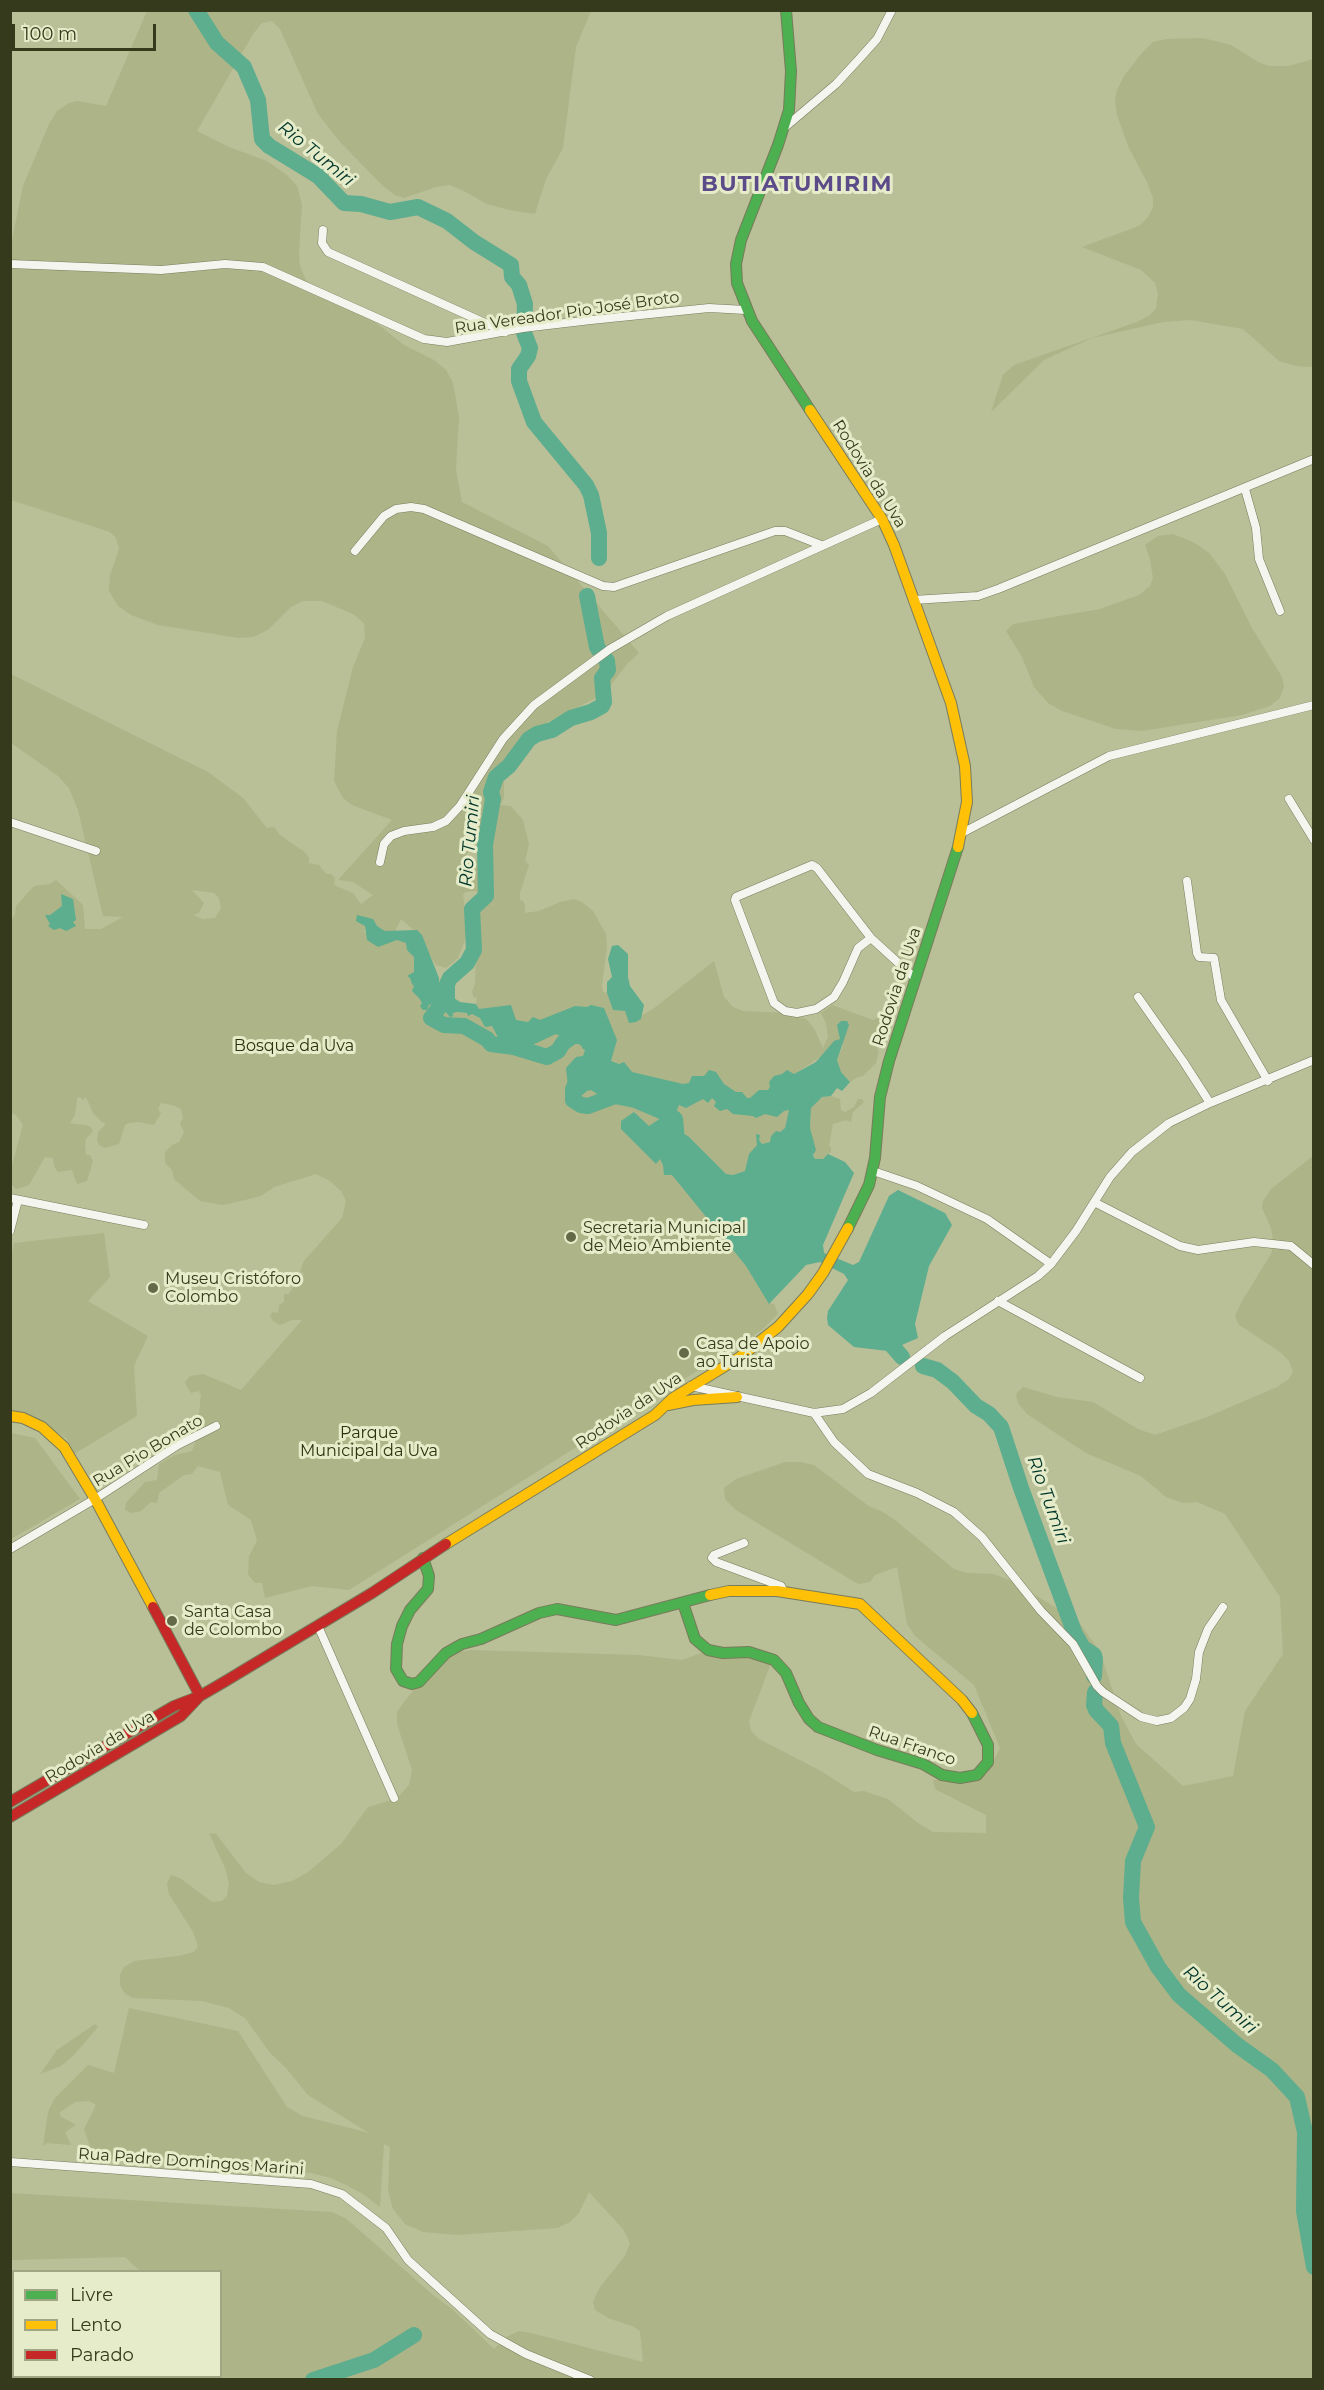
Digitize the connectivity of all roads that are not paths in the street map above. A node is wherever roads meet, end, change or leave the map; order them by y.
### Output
1 (786, 10) edge
2 (892, 10) edge
3 (784, 128) junction
4 (323, 230) dead end
5 (10, 264) edge
6 (746, 310) junction
7 (505, 332) junction
8 (1314, 459) edge
9 (1245, 489) junction
10 (882, 519) junction
11 (821, 545) junction
12 (355, 550) dead end
13 (913, 600) junction
14 (1280, 611) dead end
15 (1314, 705) edge
16 (1289, 799) dead end
17 (10, 822) edge
18 (962, 833) junction
19 (1314, 840) edge
20 (96, 851) dead end
21 (380, 862) dead end
22 (1187, 882) dead end
23 (871, 938) junction
24 (916, 979) junction
25 (1138, 997) dead end
26 (1314, 1060) edge
27 (1268, 1081) junction
28 (1210, 1103) junction
29 (873, 1171) junction
30 (14, 1199) edge
31 (1094, 1202) junction
32 (144, 1225) dead end
33 (10, 1231) edge
34 (1051, 1264) junction
35 (1314, 1265) edge
36 (999, 1301) junction
37 (1140, 1378) dead end
38 (691, 1386) junction
39 (737, 1397) junction
40 (665, 1406) junction
41 (813, 1413) junction
42 (10, 1416) edge
43 (216, 1426) dead end
44 (95, 1499) junction
45 (744, 1543) dead end
46 (10, 1549) edge
47 (423, 1558) junction
48 (784, 1592) junction
49 (683, 1602) junction
50 (1223, 1607) dead end
51 (318, 1626) junction
52 (200, 1696) junction
53 (394, 1798) dead end
54 (10, 1802) edge
55 (10, 1817) edge
56 (10, 2162) edge
57 (590, 2379) edge

1 - 3 street, Rodovia da Uva
2 - 3 street
3 - 6 street, Rodovia da Uva
4 - 7 street
5 - 7 street, Rua Vereador Pio José Broto
6 - 7 street, Rua Vereador Pio José Broto
6 - 10 street, Rodovia da Uva
8 - 9 street
9 - 13 street
9 - 14 street
10 - 11 street
10 - 13 street, Rodovia da Uva
11 - 12 street
11 - 21 street
13 - 18 street, Rodovia da Uva
15 - 18 street
16 - 19 street
17 - 20 street
18 - 24 street, Rodovia da Uva
22 - 27 street
23 - 23 street
23 - 24 street
24 - 29 street, Rodovia da Uva
25 - 28 street
26 - 27 street
27 - 28 street
28 - 31 street
29 - 34 street
29 - 38 street, Rodovia da Uva
30 - 32 street
30 - 33 street
31 - 34 street
31 - 35 street
34 - 36 street
36 - 37 street
36 - 41 street
38 - 39 street
38 - 40 street, Rodovia da Uva
39 - 40 street
39 - 41 street
40 - 47 street, Rodovia da Uva
41 - 50 street
42 - 44 street
43 - 44 street, Rua Pio Bonato
44 - 46 street, Rua Pio Bonato
44 - 52 street
45 - 48 street
47 - 49 street, Rua Franco
47 - 51 street, Rodovia da Uva
48 - 49 street, Rua Franco
48 - 49 street, Rua Franco
51 - 52 street, Rodovia da Uva
51 - 53 street
52 - 54 street, Rodovia da Uva
52 - 55 street, Rodovia da Uva
56 - 57 street, Rua Padre Domingos Marini

